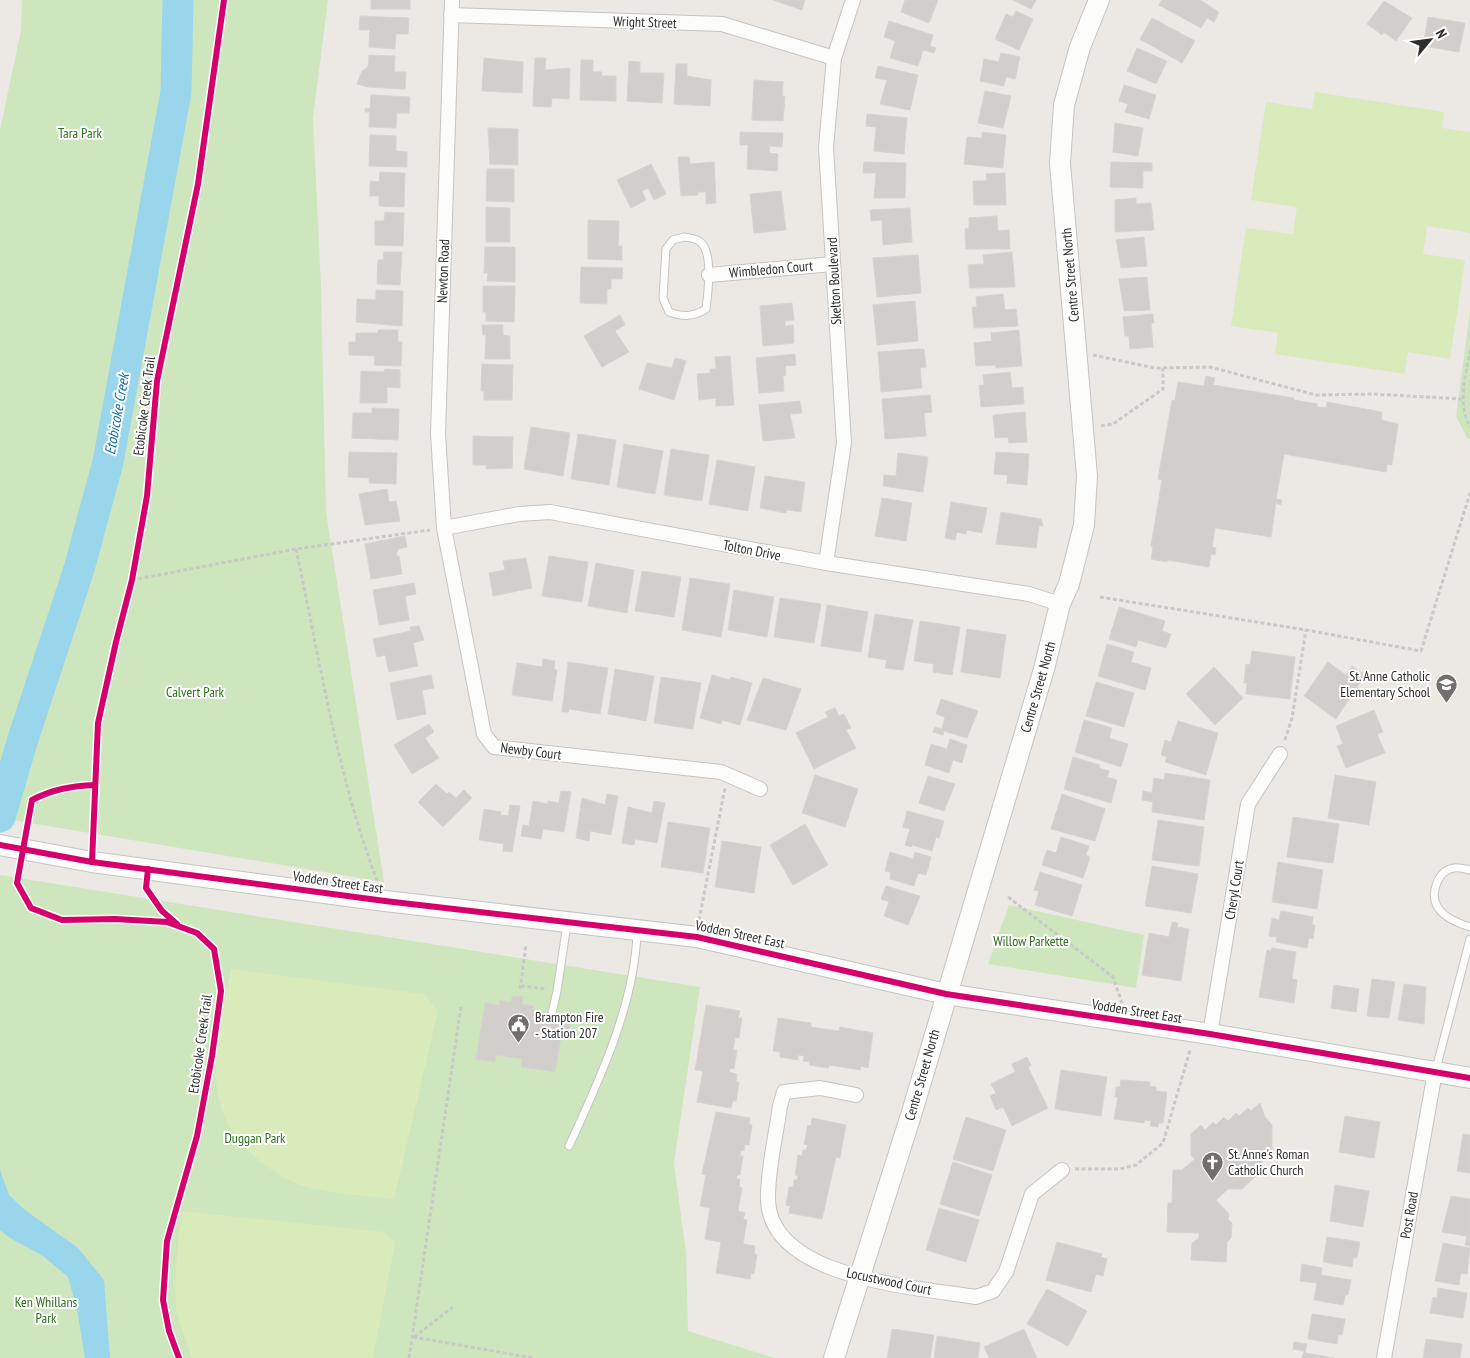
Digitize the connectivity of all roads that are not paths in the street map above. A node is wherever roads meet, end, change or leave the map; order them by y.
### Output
1 (452, 0) edge
2 (854, 0) edge
3 (1099, 0) edge
4 (451, 15) junction
5 (834, 58) junction
6 (833, 264) junction
7 (709, 275) junction
8 (444, 528) junction
9 (826, 563) junction
10 (1060, 604) junction
11 (1280, 754) road end
12 (760, 789) dead end
13 (0, 845) edge
14 (1470, 870) edge
15 (568, 922) junction
16 (1470, 927) edge
17 (637, 929) junction
18 (1470, 939) edge
19 (946, 994) junction
20 (552, 1013) dead end
21 (1203, 1033) junction
22 (1435, 1072) junction
23 (1470, 1078) edge
24 (856, 1095) dead end
25 (569, 1146) dead end
26 (1062, 1170) road end
27 (860, 1277) junction
28 (834, 1358) edge
29 (1384, 1358) edge

1 - 4 street, Newton Road
2 - 5 street, Skelton Boulevard
3 - 10 street, Centre Street North
4 - 5 street, Wright Street
4 - 8 street, Newton Road
5 - 6 street, Skelton Boulevard
6 - 7 street, Wimbledon Court
6 - 9 street, Skelton Boulevard
7 - 7 lane
8 - 9 street, Tolton Drive
8 - 12 street, Newby Court
9 - 10 street, Tolton Drive
10 - 19 street, Centre Street North
11 - 21 street, Cheryl Court
13 - 15 street, Vodden Street East
14 - 16 lane
15 - 17 street, Vodden Street East
15 - 20 lane
17 - 19 street, Vodden Street East
17 - 25 lane
18 - 22 lane
19 - 21 street, Vodden Street East
19 - 27 street, Centre Street North
21 - 22 street, Vodden Street East
22 - 23 street, Vodden Street East
22 - 29 street, Post Road
24 - 27 street, Locustwood Court
26 - 27 street, Locustwood Court
27 - 28 street, Centre Street North

